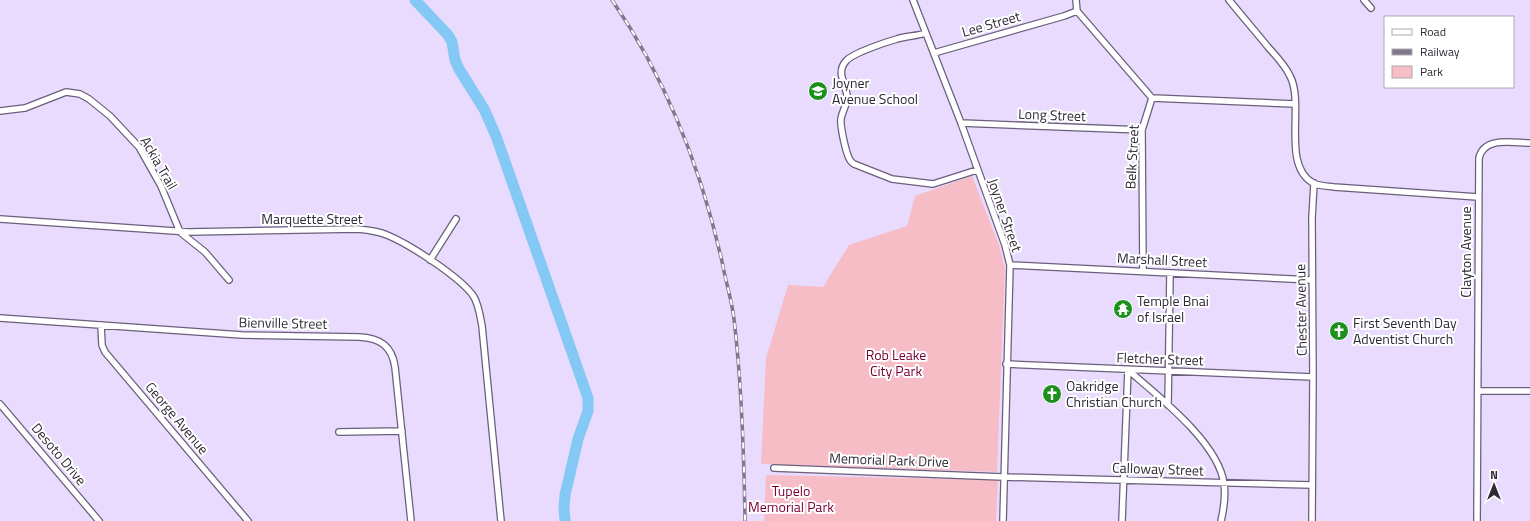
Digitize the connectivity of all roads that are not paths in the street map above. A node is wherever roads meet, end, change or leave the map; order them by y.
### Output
1 (913, 0) edge
2 (1076, 0) edge
3 (1229, 0) edge
4 (1364, 0) edge
5 (1371, 8) dead end
6 (1077, 11) junction
7 (926, 33) junction
8 (934, 53) junction
9 (1152, 98) junction
10 (1295, 104) junction
11 (0, 111) edge
12 (961, 123) junction
13 (1142, 130) junction
14 (1530, 143) edge
15 (977, 170) junction
16 (1314, 183) junction
17 (1478, 197) junction
18 (0, 219) edge
19 (456, 219) dead end
20 (180, 232) junction
21 (430, 260) junction
22 (1010, 265) junction
23 (1143, 271) junction
24 (1170, 273) junction
25 (229, 280) dead end
26 (1312, 280) junction
27 (0, 318) edge
28 (102, 325) junction
29 (1006, 364) junction
30 (1128, 370) junction
31 (1168, 371) junction
32 (1313, 377) junction
33 (1478, 391) junction
34 (1530, 391) edge
35 (0, 404) edge
36 (1168, 405) junction
37 (402, 431) junction
38 (339, 432) dead end
39 (774, 468) dead end
40 (1003, 477) junction
41 (1124, 480) junction
42 (1224, 483) junction
43 (1312, 485) junction
44 (99, 521) edge
45 (248, 521) edge
46 (411, 521) edge
47 (501, 521) edge
48 (1002, 521) edge
49 (1122, 521) edge
50 (1221, 521) edge
51 (1312, 521) edge
52 (1477, 521) edge

1 - 7 street, Joyner Street
2 - 6 street
3 - 10 street
4 - 5 street
6 - 8 street, Lee Street
6 - 9 street
7 - 8 street, Joyner Street
7 - 15 street
8 - 12 street, Joyner Street
9 - 10 street
9 - 13 street, Belk Street
10 - 16 street
11 - 20 street, Ackia Trail
12 - 13 street, Long Street
12 - 15 street, Joyner Street
13 - 23 street, Belk Street
14 - 17 street
15 - 22 street, Joyner Street
16 - 17 street, Clayton Avenue
16 - 26 street, Chester Avenue
17 - 33 street, Clayton Avenue
18 - 20 street, Marquette Street
19 - 21 street
20 - 21 street, Marquette Street
20 - 25 street, Ackia Trail
21 - 47 street, Marquette Street
22 - 23 street, Marshall Street
22 - 29 street, Joyner Street
23 - 24 street, Marshall Street
24 - 26 street, Marshall Street
24 - 31 street
26 - 32 street, Chester Avenue
27 - 28 street, Bienville Street
28 - 37 street, Bienville Street
28 - 45 street, George Avenue
29 - 30 street, Fletcher Street
29 - 40 street, Joyner Street
30 - 31 street, Fletcher Street
30 - 36 street
30 - 41 street
31 - 32 street, Fletcher Street
31 - 36 street
32 - 43 street, Chester Avenue
33 - 34 street
33 - 52 street, Clayton Avenue
35 - 44 street, Desoto Drive
36 - 42 street
37 - 38 street
37 - 46 street, Bienville Street
39 - 40 street, Memorial Park Drive
40 - 41 street, Calloway Street
40 - 48 street, Joyner Street
41 - 42 street, Calloway Street
41 - 49 street
42 - 43 street, Calloway Street
42 - 50 street
43 - 51 street, Chester Avenue

